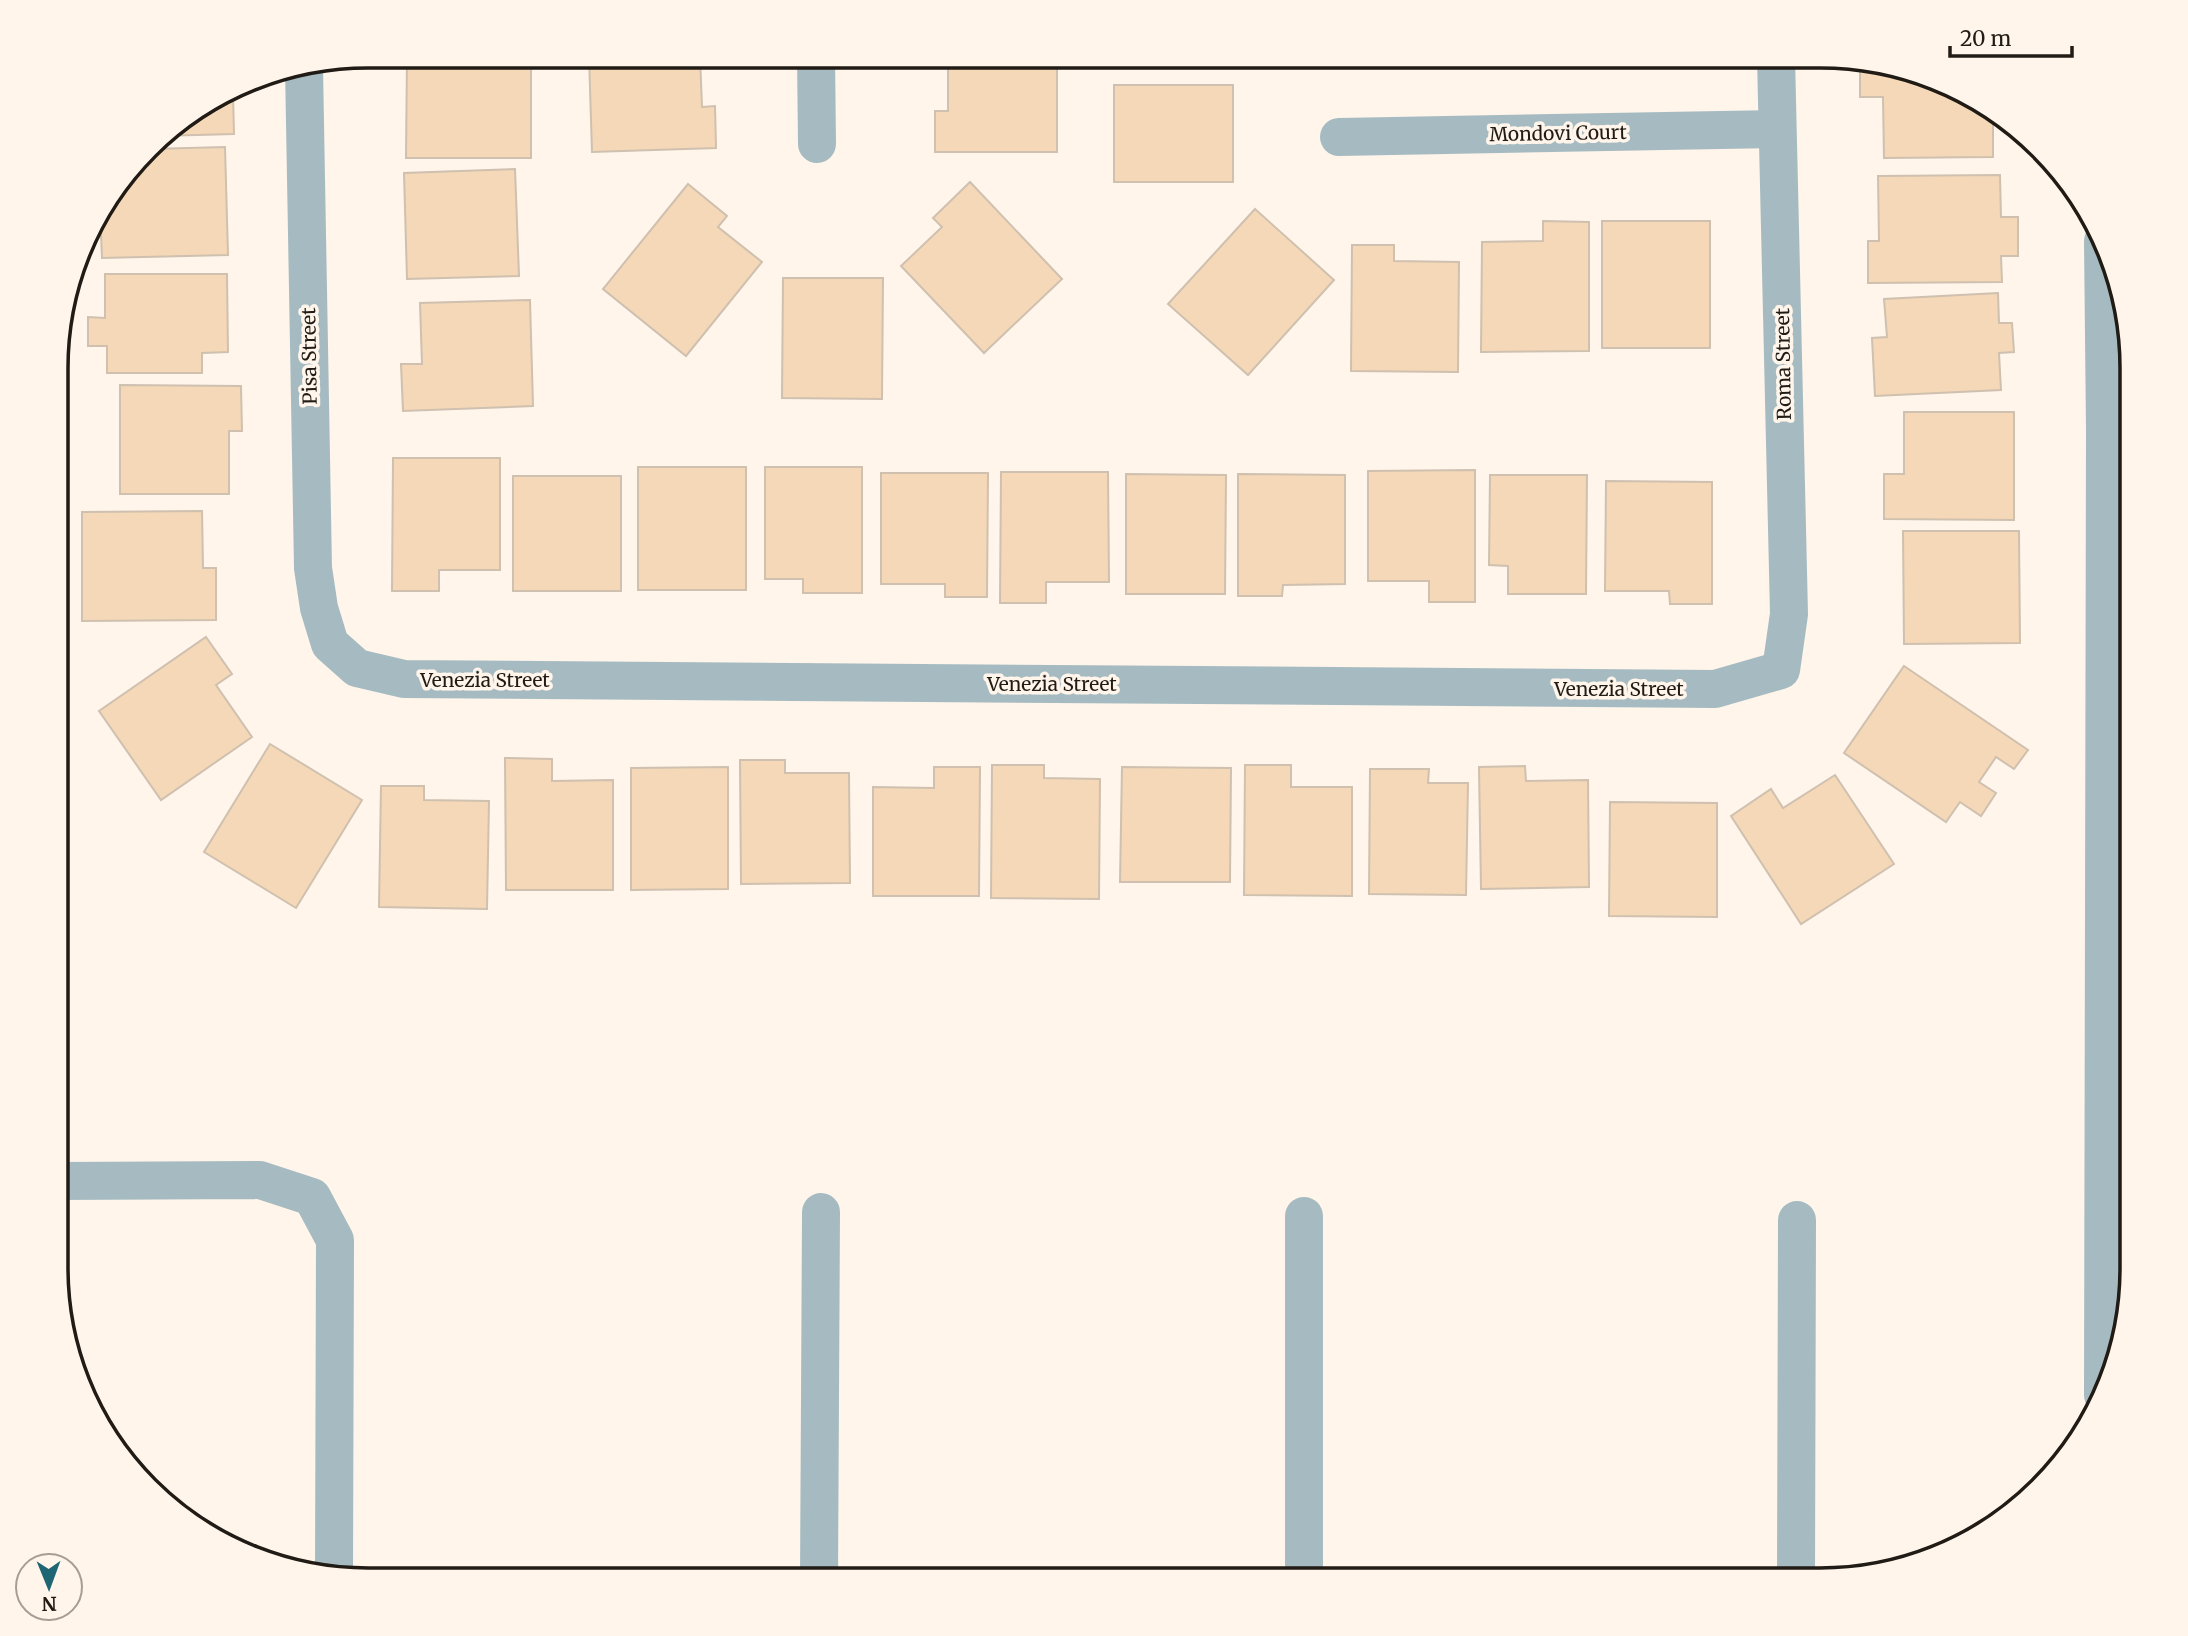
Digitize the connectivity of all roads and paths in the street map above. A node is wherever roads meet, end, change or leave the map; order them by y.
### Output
1 (816, 68) edge
2 (1776, 68) edge
3 (304, 75) edge
4 (1777, 129) junction
5 (1339, 136) dead end
6 (817, 144) dead end
7 (2105, 275) edge
8 (2118, 429) edge
9 (330, 644) joint
10 (1781, 670) joint
11 (2117, 735) edge
12 (68, 1181) edge
13 (821, 1212) dead end
14 (1304, 1216) dead end
15 (1797, 1220) dead end
16 (2105, 1362) edge
17 (334, 1566) edge
18 (819, 1568) edge
19 (1304, 1568) edge
20 (1796, 1568) edge

1 - 6 street
2 - 4 street, Roma Street
3 - 9 street, Pisa Street
4 - 5 street, Mondovi Court
4 - 10 street, Roma Street
7 - 8 street
8 - 11 street
9 - 10 street, Venezia Street
11 - 16 street
12 - 17 street
13 - 18 street
14 - 19 street
15 - 20 street

